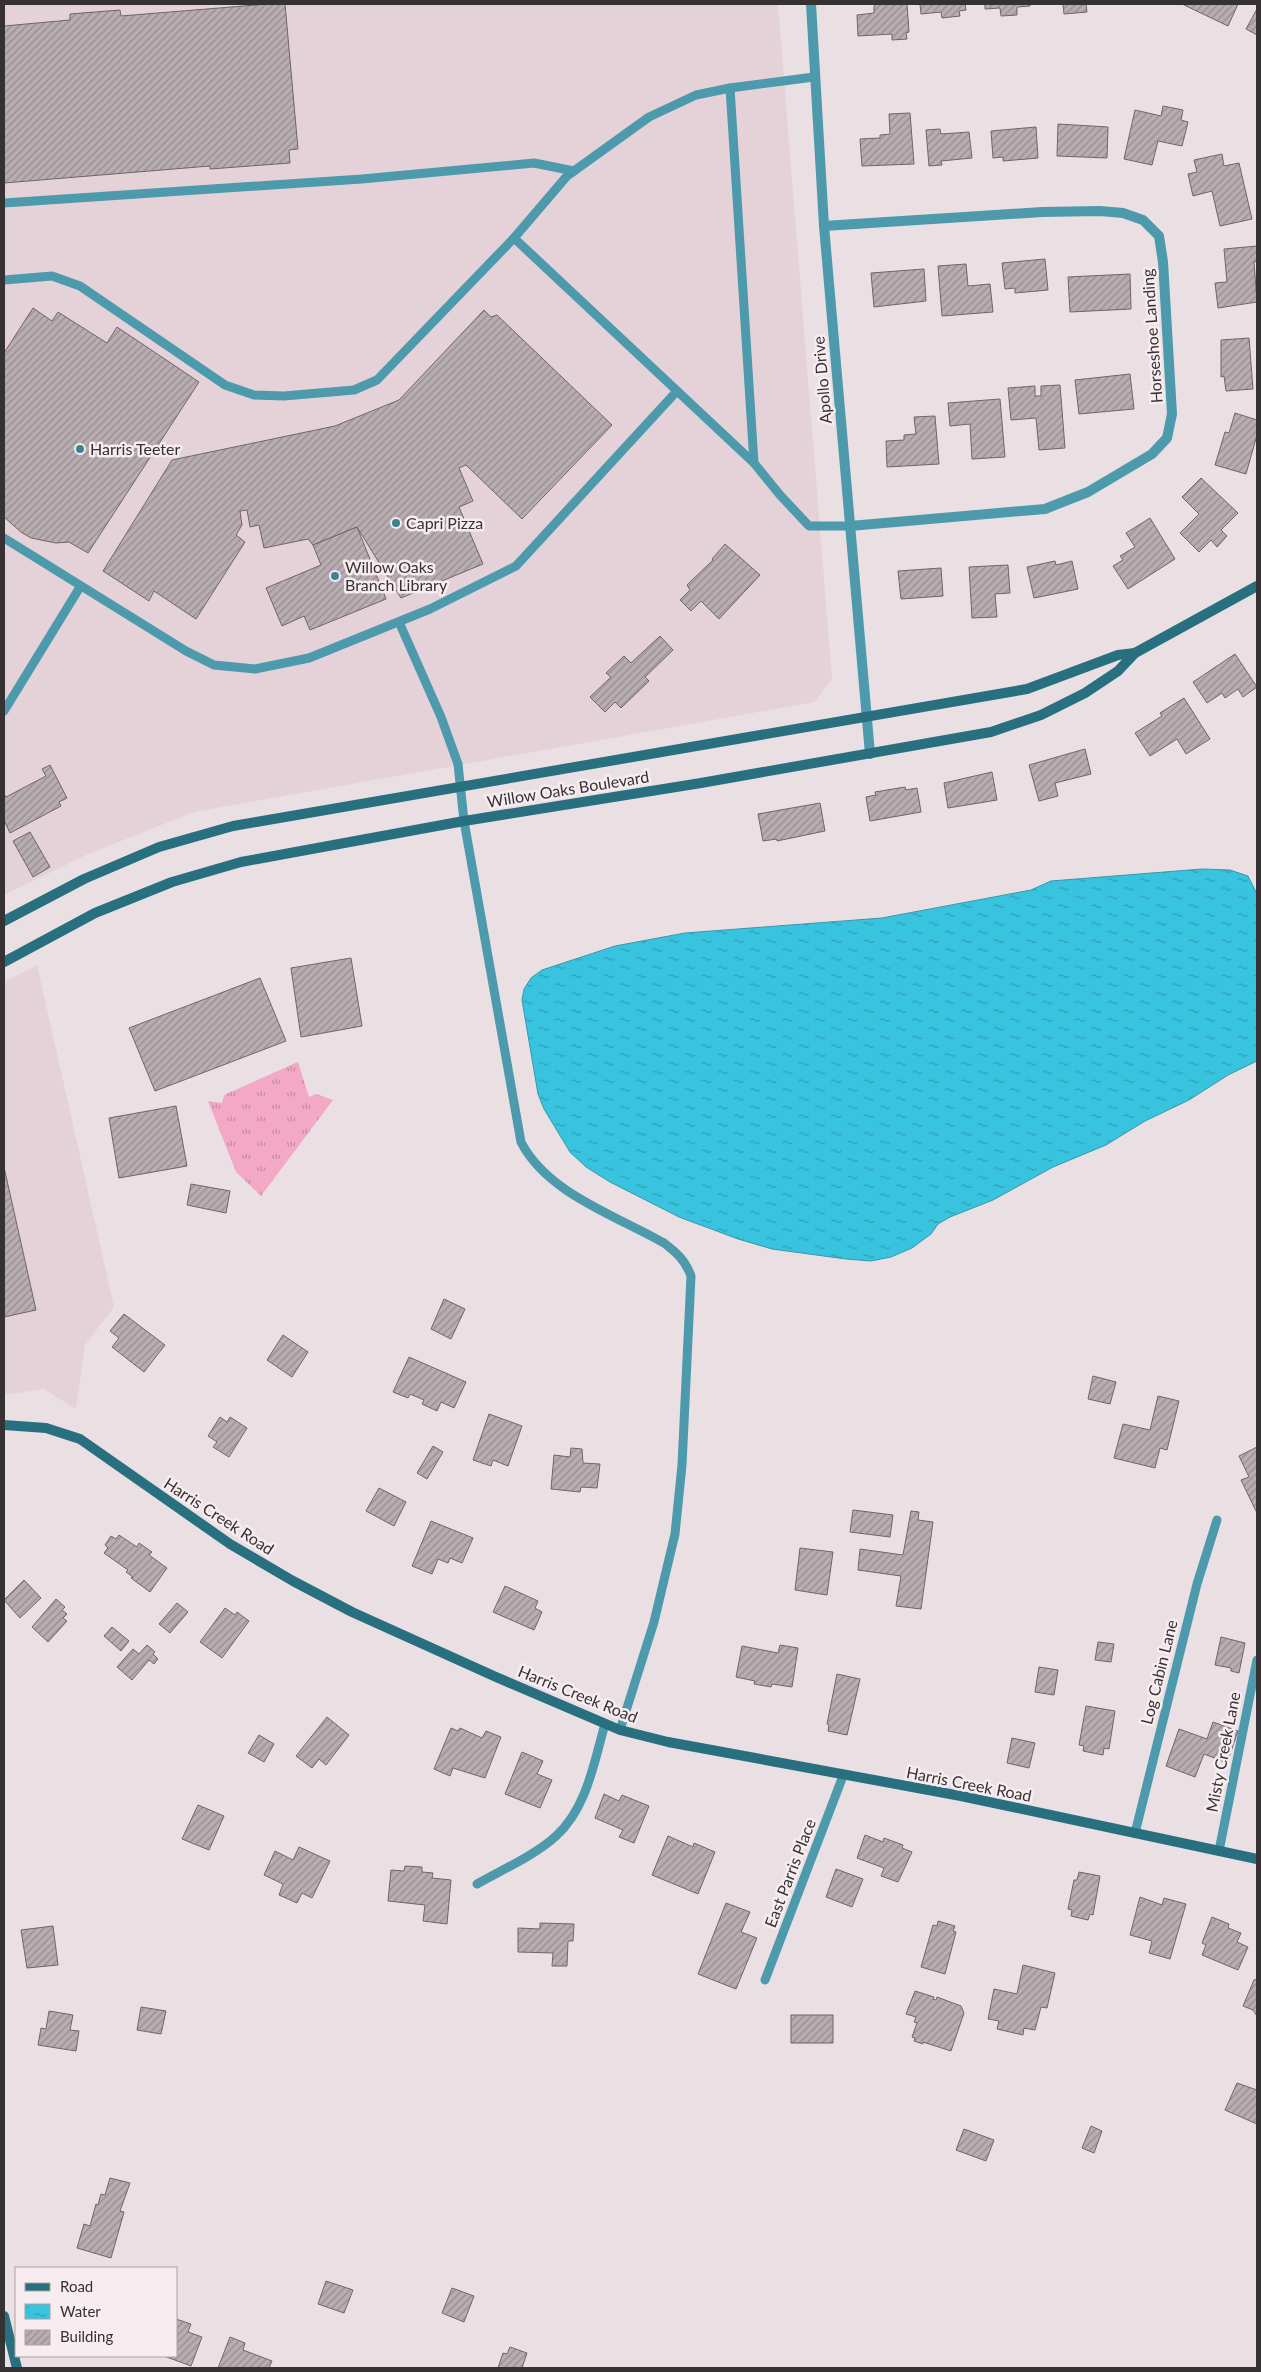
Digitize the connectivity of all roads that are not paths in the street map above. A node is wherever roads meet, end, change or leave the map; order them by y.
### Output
1 (811, 4) edge
2 (814, 77) junction
3 (730, 88) junction
4 (574, 171) junction
5 (4, 203) edge
6 (824, 226) junction
7 (514, 238) junction
8 (4, 280) edge
9 (677, 391) junction
10 (754, 463) junction
11 (850, 526) junction
12 (4, 538) edge
13 (1257, 586) edge
14 (80, 587) junction
15 (399, 622) junction
16 (1135, 653) junction
17 (4, 712) edge
18 (866, 716) junction
19 (870, 754) junction
20 (461, 785) junction
21 (464, 821) junction
22 (4, 921) edge
23 (4, 962) edge
24 (4, 1425) edge
25 (1217, 1520) dead end
26 (1257, 1660) edge
27 (605, 1724) junction
28 (620, 1730) junction
29 (843, 1776) junction
30 (1135, 1833) junction
31 (1219, 1851) junction
32 (1257, 1859) edge
33 (477, 1884) dead end
34 (765, 1980) dead end
35 (4, 2316) edge
36 (17, 2368) edge

1 - 2 street, Apollo Drive
2 - 3 lane
2 - 6 street, Apollo Drive
3 - 4 lane
3 - 10 lane
4 - 5 lane
4 - 7 lane
6 - 11 street, Apollo Drive
6 - 11 street, Horseshoe Landing
7 - 8 lane
7 - 9 lane
9 - 10 lane
9 - 15 lane
10 - 11 lane
11 - 18 street, Apollo Drive
12 - 14 lane
13 - 16 street, Willow Oaks Boulevard
14 - 15 lane
14 - 17 lane
15 - 20 lane
16 - 18 street, Willow Oaks Boulevard
16 - 19 street, Willow Oaks Boulevard
18 - 19 street, Apollo Drive
18 - 20 street, Willow Oaks Boulevard
19 - 21 street, Willow Oaks Boulevard
20 - 21 lane
20 - 22 street, Willow Oaks Boulevard
21 - 23 street, Willow Oaks Boulevard
21 - 28 lane
24 - 27 street, Harris Creek Road
25 - 30 lane, Log Cabin Lane
26 - 31 lane, Misty Creek Lane
27 - 28 street, Harris Creek Road
27 - 33 lane
28 - 29 street, Harris Creek Road
29 - 30 street, Harris Creek Road
29 - 34 lane, East Parris Place
30 - 31 street, Harris Creek Road
31 - 32 street, Harris Creek Road
35 - 36 street

